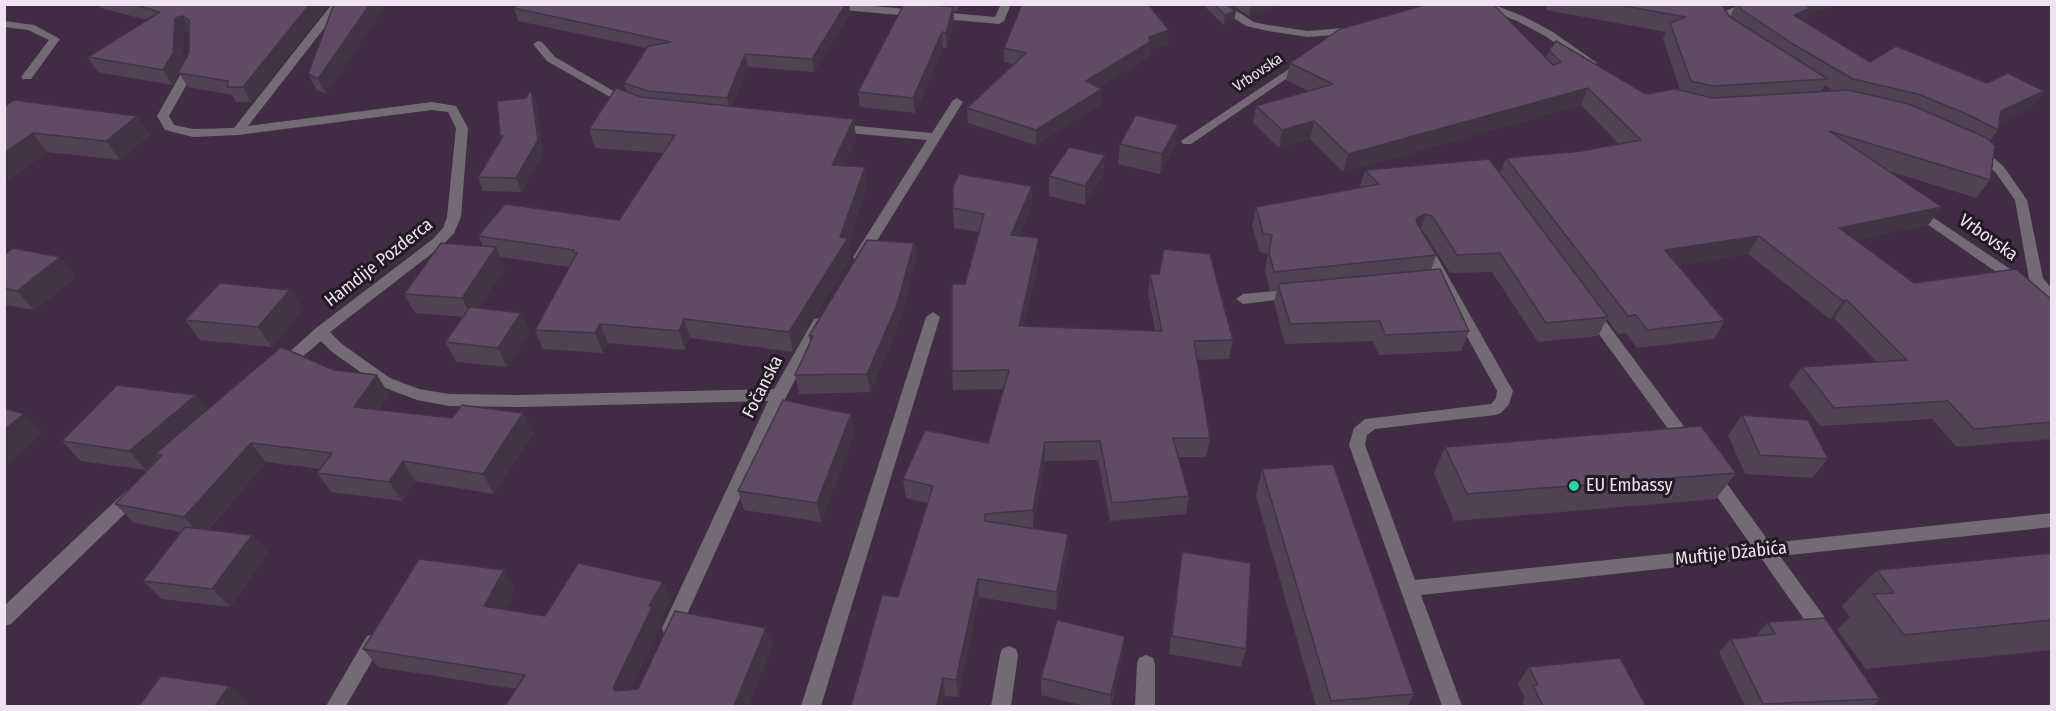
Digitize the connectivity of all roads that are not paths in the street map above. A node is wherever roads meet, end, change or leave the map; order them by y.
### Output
1 (338, 4) edge
2 (810, 4) edge
3 (1006, 4) edge
4 (1217, 4) edge
5 (1478, 4) edge
6 (1739, 8) edge
7 (4, 24) edge
8 (1365, 26) edge
9 (1347, 32) junction
10 (1736, 36) edge
11 (538, 44) dead end
12 (1328, 45) edge
13 (190, 46) edge
14 (1310, 58) edge
15 (1605, 74) edge
16 (27, 77) dead end
17 (957, 102) dead end
18 (641, 108) edge
19 (827, 127) edge
20 (238, 131) junction
21 (935, 137) junction
22 (1187, 141) dead end
23 (1970, 146) edge
24 (1903, 200) edge
25 (1419, 239) edge
26 (849, 274) edge
27 (1314, 293) edge
28 (1243, 299) dead end
29 (2052, 299) edge
30 (1582, 300) edge
31 (2052, 304) edge
32 (825, 314) edge
33 (933, 316) dead end
34 (321, 332) junction
35 (269, 377) edge
36 (779, 395) junction
37 (146, 483) edge
38 (2052, 520) edge
39 (1767, 551) junction
40 (1411, 588) junction
41 (4, 618) edge
42 (374, 642) edge
43 (665, 642) edge
44 (1836, 648) edge
45 (1009, 656) dead end
46 (1146, 664) dead end
47 (336, 706) edge
48 (811, 706) edge
49 (1001, 706) edge
50 (1145, 706) edge
51 (1452, 706) edge

1 - 20 street
2 - 3 street
4 - 9 street, Vrbovska
5 - 15 street
6 - 10 street
7 - 16 street
8 - 9 street, Vrbovska
9 - 12 street, Vrbovska
11 - 18 street
13 - 20 street, Hamdije Pozderca
14 - 22 street, Vrbovska
17 - 21 street
19 - 21 street
20 - 34 street, Hamdije Pozderca
21 - 26 street
23 - 29 street, Vrbovska
24 - 31 street, Vrbovska
25 - 40 street
27 - 28 street
30 - 39 street
32 - 36 street, Fočanska
33 - 48 street
34 - 35 street, Hamdije Pozderca
34 - 36 street
36 - 43 street, Fočanska
37 - 41 street
38 - 39 street, Muftije Džabića
39 - 40 street, Muftije Džabića
39 - 44 street
40 - 51 street
42 - 47 street
45 - 49 street
46 - 50 street

